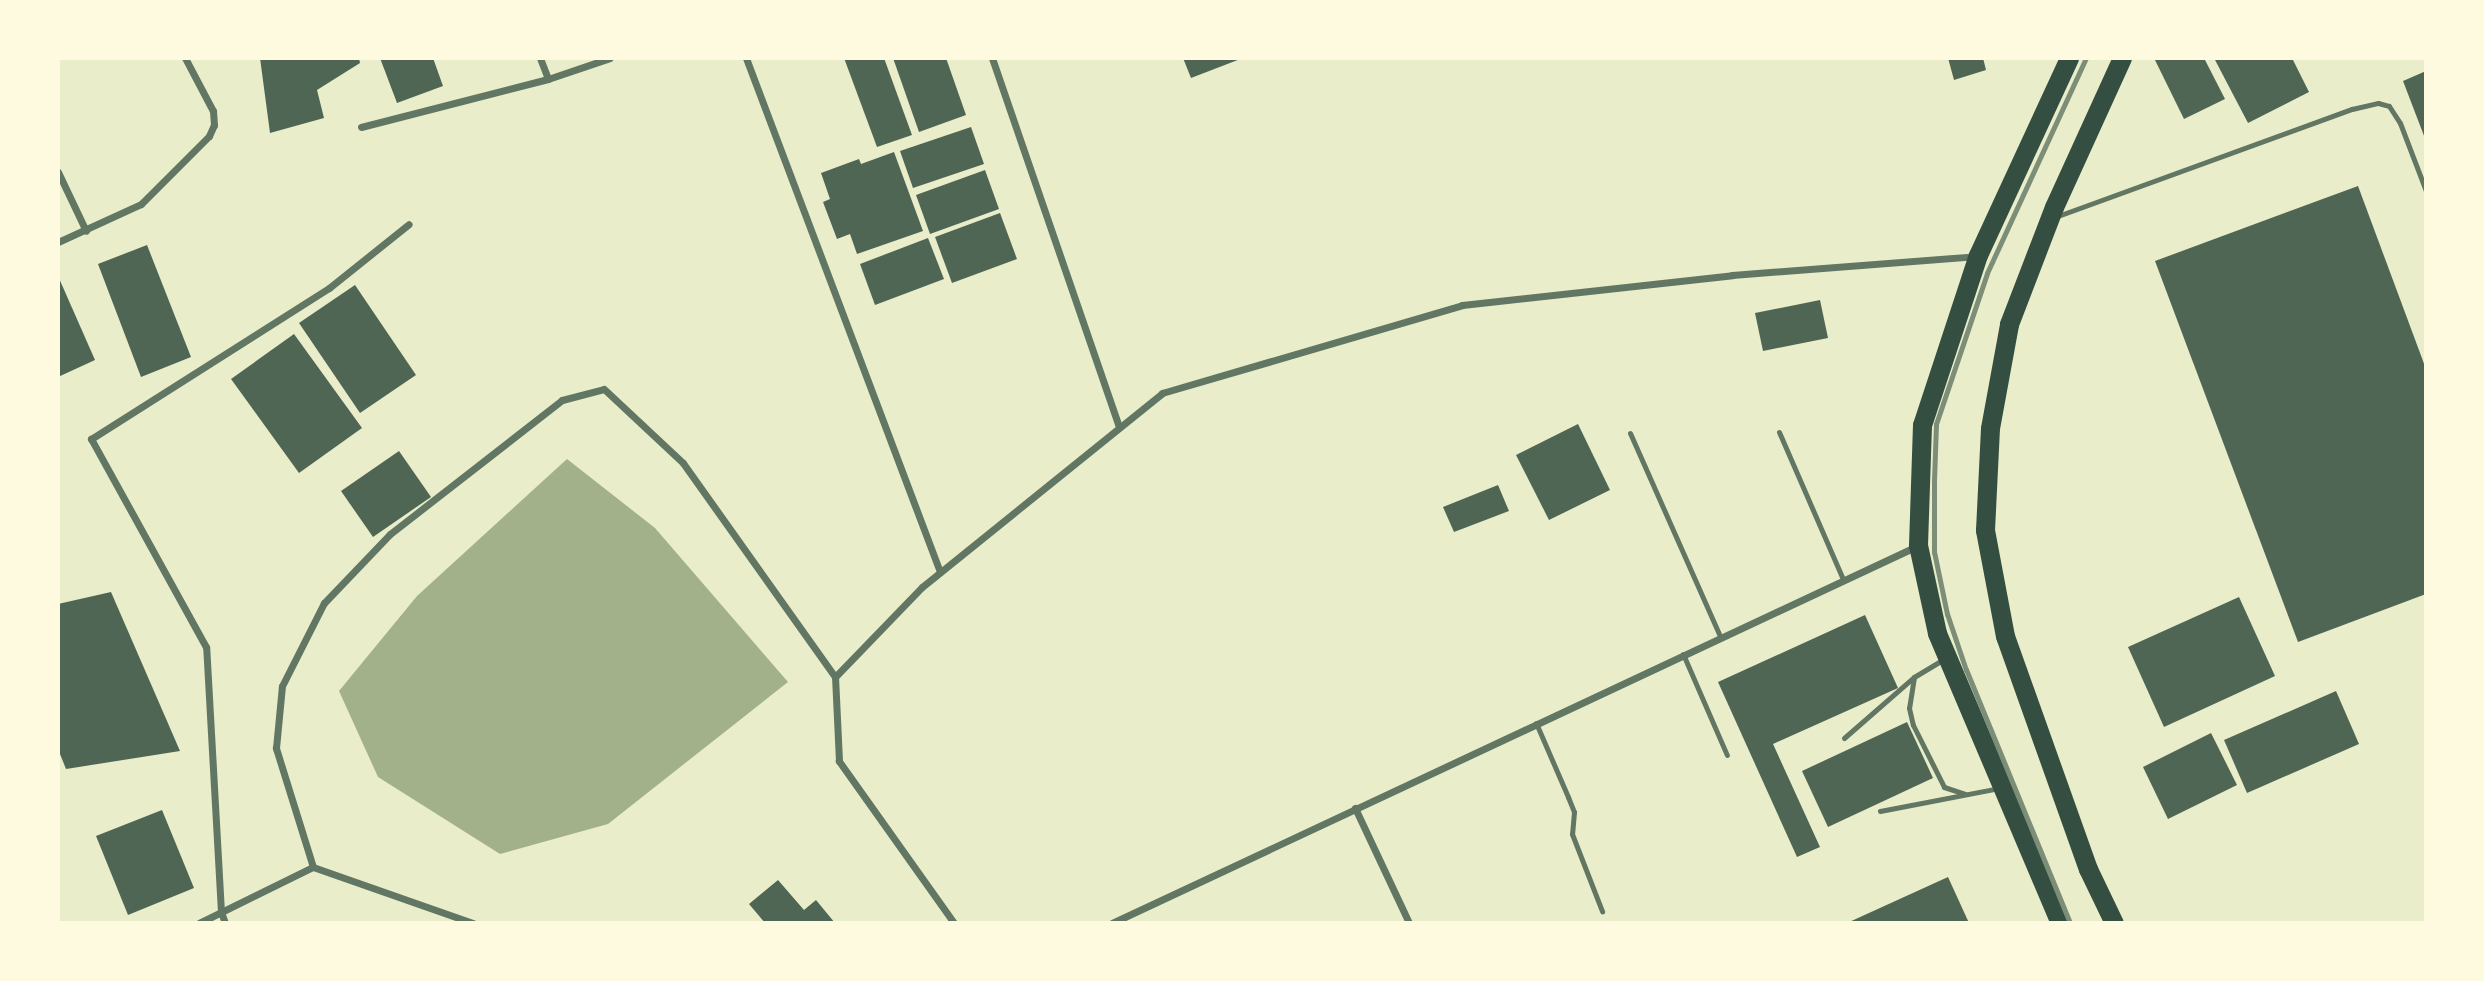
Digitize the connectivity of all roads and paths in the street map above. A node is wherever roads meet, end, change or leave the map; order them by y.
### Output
1 (185, 58) edge
2 (540, 58) edge
3 (610, 58) edge
4 (746, 58) edge
5 (992, 58) edge
6 (2069, 58) edge
7 (2122, 58) edge
8 (548, 79) junction
9 (361, 127) dead end
10 (58, 172) edge
11 (2426, 191) edge
12 (2049, 219) junction
13 (409, 224) dead end
14 (86, 231) junction
15 (58, 242) edge
16 (1978, 256) junction
17 (1119, 427) junction
18 (1779, 432) dead end
19 (1630, 433) dead end
20 (1917, 545) junction
21 (940, 572) junction
22 (1843, 579) junction
23 (1720, 636) junction
24 (1683, 654) junction
25 (1947, 657) junction
26 (835, 677) junction
27 (1913, 677) junction
28 (1536, 723) junction
29 (1844, 738) dead end
30 (1727, 755) dead end
31 (2002, 787) junction
32 (1965, 794) junction
33 (1355, 808) junction
34 (1880, 811) dead end
35 (313, 867) junction
36 (1602, 911) dead end
37 (221, 912) junction
38 (199, 923) edge
39 (225, 923) edge
40 (473, 923) edge
41 (954, 923) edge
42 (1112, 923) edge
43 (1409, 923) edge
44 (2060, 923) edge
45 (2113, 923) edge

1 - 14 street
2 - 8 street
3 - 8 street
4 - 21 street
5 - 17 street
6 - 16 highway
7 - 12 highway
8 - 9 street
10 - 14 street
11 - 12 lane
12 - 45 highway
13 - 37 street
14 - 15 street
16 - 17 street
16 - 20 highway
17 - 21 street
18 - 22 lane
19 - 23 lane
20 - 22 street
20 - 25 highway
21 - 26 street
22 - 23 street
23 - 24 street
24 - 28 street
24 - 30 lane
25 - 27 lane
25 - 31 highway
26 - 35 street
26 - 41 street
27 - 29 lane
27 - 32 lane
28 - 33 street
28 - 36 lane
31 - 32 lane
31 - 44 highway
32 - 34 lane
33 - 42 street
33 - 43 street
35 - 37 street
35 - 40 street
37 - 38 street
37 - 39 street

